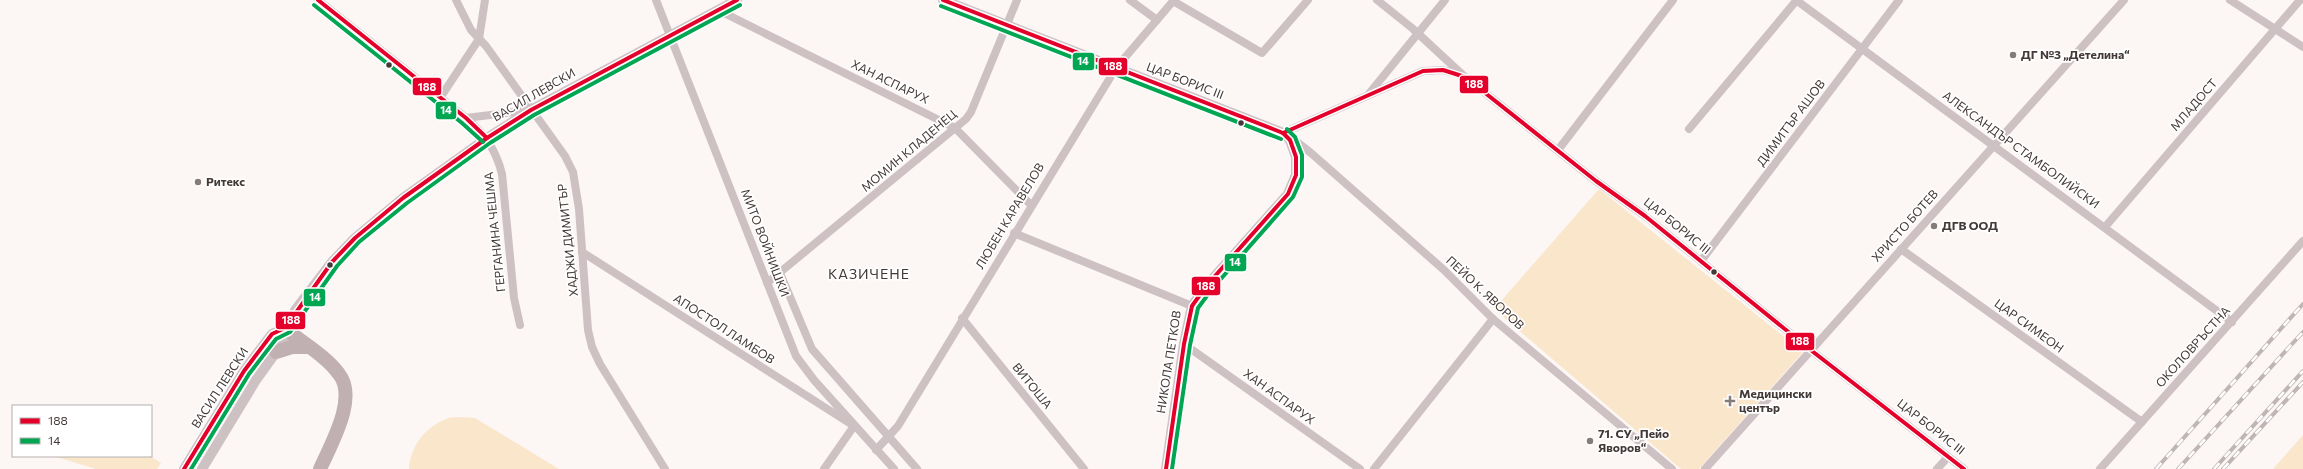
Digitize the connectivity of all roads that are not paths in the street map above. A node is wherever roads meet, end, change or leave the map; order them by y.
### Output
1 (318, 0) edge
2 (456, 0) edge
3 (485, 0) edge
4 (656, 0) edge
5 (736, 0) edge
6 (943, 0) edge
7 (1016, 0) edge
8 (1130, 0) edge
9 (1308, 0) edge
10 (1377, 0) edge
11 (1445, 0) edge
12 (1673, 0) edge
13 (1796, 0) edge
14 (1899, 0) edge
15 (2124, 0) edge
16 (2230, 0) edge
17 (2300, 0) edge
18 (1174, 1) edge
19 (718, 10) junction
20 (1156, 20) junction
21 (1006, 24) junction
22 (2276, 29) junction
23 (1417, 33) junction
24 (670, 34) junction
25 (478, 39) junction
26 (2303, 48) edge
27 (1862, 49) junction
28 (1116, 68) junction
29 (1465, 77) junction
30 (1366, 97) junction
31 (440, 98) junction
32 (531, 110) junction
33 (466, 118) junction
34 (955, 128) junction
35 (1689, 129) dead end
36 (1284, 133) junction
37 (487, 138) junction
38 (1994, 145) junction
39 (1558, 150) junction
40 (1031, 205) junction
41 (2105, 226) junction
42 (1014, 232) junction
43 (2303, 241) edge
44 (1901, 249) junction
45 (582, 252) junction
46 (1701, 261) junction
47 (780, 273) junction
48 (767, 283) junction
49 (1192, 306) junction
50 (962, 318) junction
51 (1493, 319) junction
52 (2232, 322) junction
53 (520, 325) dead end
54 (285, 328) junction
55 (1184, 344) junction
56 (309, 348) junction
57 (1812, 351) junction
58 (276, 352) junction
59 (2142, 422) junction
60 (854, 426) junction
61 (889, 437) junction
62 (876, 450) junction
63 (1948, 457) junction
64 (184, 469) edge
65 (202, 469) edge
66 (320, 469) edge
67 (665, 469) edge
68 (824, 469) edge
69 (894, 469) edge
70 (917, 469) edge
71 (1084, 469) edge
72 (1166, 469) edge
73 (1360, 469) edge
74 (1374, 469) edge
75 (1672, 469) edge
76 (1705, 469) edge
77 (1937, 469) edge
78 (1964, 469) edge
79 (2100, 469) edge

1 - 31 street
2 - 25 street, ХАДЖИ ДИМИТЪР
3 - 25 street
4 - 24 street, МИТО ВОЙНИШКИ
5 - 19 street, ВАСИЛ ЛЕВСКИ
6 - 21 street, ЦАР БОРИС III
7 - 21 street, МОМИН КЛАДЕНЕЦ
8 - 20 street
9 - 18 street
10 - 23 street, ЦАР БОРИС III
11 - 23 street
12 - 39 street
13 - 27 street, АЛЕКСАНДЪР СТАМБОЛИЙСКИ
13 - 35 street
14 - 27 street, ДИМИТЪР АШОВ
15 - 38 street, ХРИСТО БОТЕВ
16 - 22 street
17 - 22 street, МЛАДОСТ
18 - 20 street, ЛЮБЕН КАРАВЕЛОВ
19 - 24 street, ВАСИЛ ЛЕВСКИ
19 - 34 street, ХАН АСПАРУХ
20 - 28 street, ЛЮБЕН КАРАВЕЛОВ
21 - 28 street, ЦАР БОРИС III
21 - 34 street, МОМИН КЛАДЕНЕЦ
22 - 26 street
22 - 41 street, МЛАДОСТ
23 - 29 street, ЦАР БОРИС III
23 - 30 street
24 - 32 street, ВАСИЛ ЛЕВСКИ
24 - 48 street, МИТО ВОЙНИШКИ
25 - 31 street
25 - 32 street, ХАДЖИ ДИМИТЪР
27 - 38 street, АЛЕКСАНДЪР СТАМБОЛИЙСКИ
27 - 46 street, ДИМИТЪР АШОВ
28 - 36 street, ЦАР БОРИС III
28 - 40 street, ЛЮБЕН КАРАВЕЛОВ
29 - 30 street
29 - 39 street, ЦАР БОРИС III
30 - 36 street
31 - 33 street
32 - 33 street
32 - 37 street, ВАСИЛ ЛЕВСКИ
32 - 45 street, ХАДЖИ ДИМИТЪР
33 - 37 street
34 - 40 street, ХАН АСПАРУХ
34 - 47 street, МОМИН КЛАДЕНЕЦ
36 - 49 street, НИКОЛА ПЕТКОВ
36 - 51 street, ПЕЙО К. ЯВОРОВ
37 - 53 street, ГЕРГАНИНА ЧЕШМА
37 - 54 street, ВАСИЛ ЛЕВСКИ
38 - 41 street, АЛЕКСАНДЪР СТАМБОЛИЙСКИ
38 - 44 street, ХРИСТО БОТЕВ
39 - 46 street, ЦАР БОРИС III
40 - 42 street, ЛЮБЕН КАРАВЕЛОВ
41 - 52 street, АЛЕКСАНДЪР СТАМБОЛИЙСКИ
42 - 49 street
42 - 50 street, ЛЮБЕН КАРАВЕЛОВ
43 - 52 street, ОКОЛОВРЪСТНА
44 - 57 street, ХРИСТО БОТЕВ
44 - 59 street, ЦАР СИМЕОН
45 - 60 street, АПОСТОЛ ЛАМБОВ
45 - 67 street, ХАДЖИ ДИМИТЪР
46 - 57 street, ЦАР БОРИС III
47 - 48 street, МОМИН КЛАДЕНЕЦ
47 - 61 street, МИТО ВОЙНИШКИ
48 - 60 street, МИТО ВОЙНИШКИ
49 - 55 street, НИКОЛА ПЕТКОВ
50 - 61 street, ЛЮБЕН КАРАВЕЛОВ
50 - 71 street, ВИТОША
51 - 74 street
51 - 75 street, ПЕЙО К. ЯВОРОВ
52 - 59 street, ОКОЛОВРЪСТНА
54 - 56 highway
54 - 58 street, ВАСИЛ ЛЕВСКИ
54 - 64 street, ВАСИЛ ЛЕВСКИ
55 - 72 street, НИКОЛА ПЕТКОВ
55 - 73 street, ХАН АСПАРУХ
56 - 58 highway
56 - 66 highway
57 - 63 street, ЦАР БОРИС III
57 - 76 street, ХРИСТО БОТЕВ
58 - 65 street, ВАСИЛ ЛЕВСКИ
59 - 79 street, ОКОЛОВРЪСТНА
60 - 62 street, МИТО ВОЙНИШКИ
60 - 68 street
61 - 62 street, ЛЮБЕН КАРАВЕЛОВ
61 - 70 street, МИТО ВОЙНИШКИ
62 - 69 street, МИТО ВОЙНИШКИ
63 - 77 street
63 - 78 street, ЦАР БОРИС III

